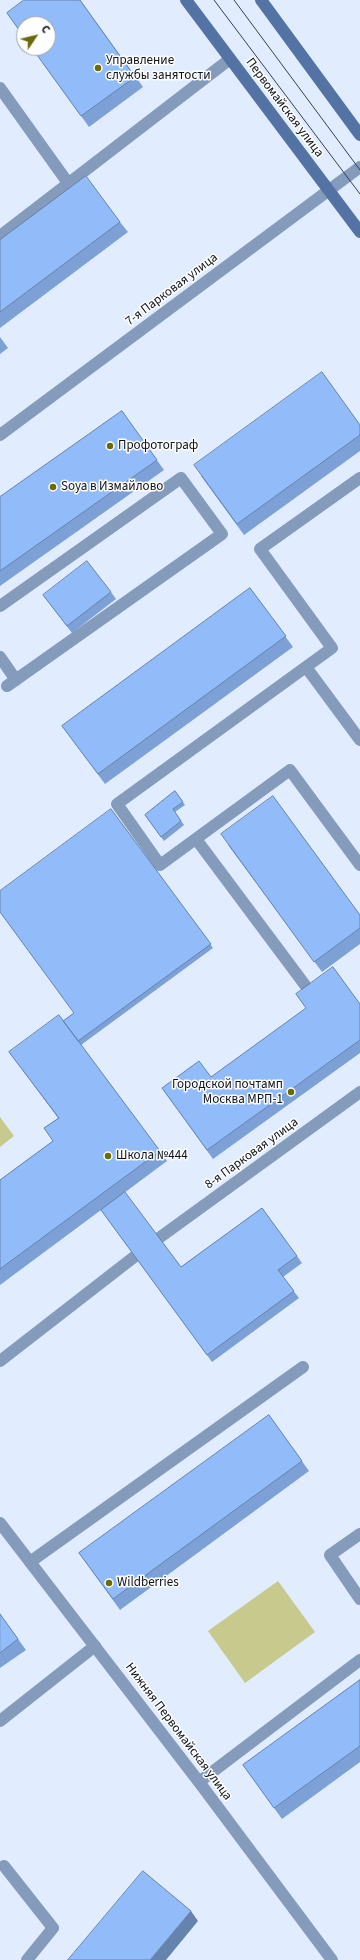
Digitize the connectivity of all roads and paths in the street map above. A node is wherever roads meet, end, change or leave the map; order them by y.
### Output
1 (186, 0) edge
2 (261, 0) edge
3 (230, 59) junction
4 (0, 88) edge
5 (360, 135) edge
6 (360, 167) edge
7 (68, 183) junction
8 (329, 191) junction
9 (360, 232) edge
10 (0, 236) edge
11 (0, 435) edge
12 (360, 478) edge
13 (0, 606) edge
14 (0, 657) edge
15 (306, 666) junction
16 (360, 740) edge
17 (196, 838) junction
18 (360, 865) edge
19 (305, 985) edge
20 (360, 1092) edge
21 (160, 1238) edge
22 (134, 1257) edge
23 (0, 1361) edge
24 (302, 1367) dead end
25 (1, 1526) edge
26 (360, 1534) edge
27 (30, 1562) junction
28 (360, 1599) edge
29 (95, 1646) junction
30 (360, 1660) edge
31 (0, 1721) edge
32 (199, 1782) junction
33 (1, 1865) edge
34 (27, 1960) edge
35 (332, 1960) edge

1 - 3 main road, Первомайская улица
2 - 5 main road
3 - 7 street
3 - 8 main road, Первомайская улица
4 - 7 street
6 - 8 street, 7-я Парковая улица
7 - 10 street
8 - 9 main road, Первомайская улица
8 - 11 street, 7-я Парковая улица
12 - 15 street
13 - 14 street
15 - 16 street
15 - 17 street
17 - 18 street
17 - 19 street
20 - 21 street, 8-я Парковая улица
22 - 23 street
24 - 27 street
25 - 27 street, Нижняя Первомайская улица
26 - 28 street
27 - 29 street, Нижняя Первомайская улица
29 - 31 street
29 - 32 street, Нижняя Первомайская улица
30 - 32 street
32 - 35 street, Нижняя Первомайская улица
33 - 34 street

